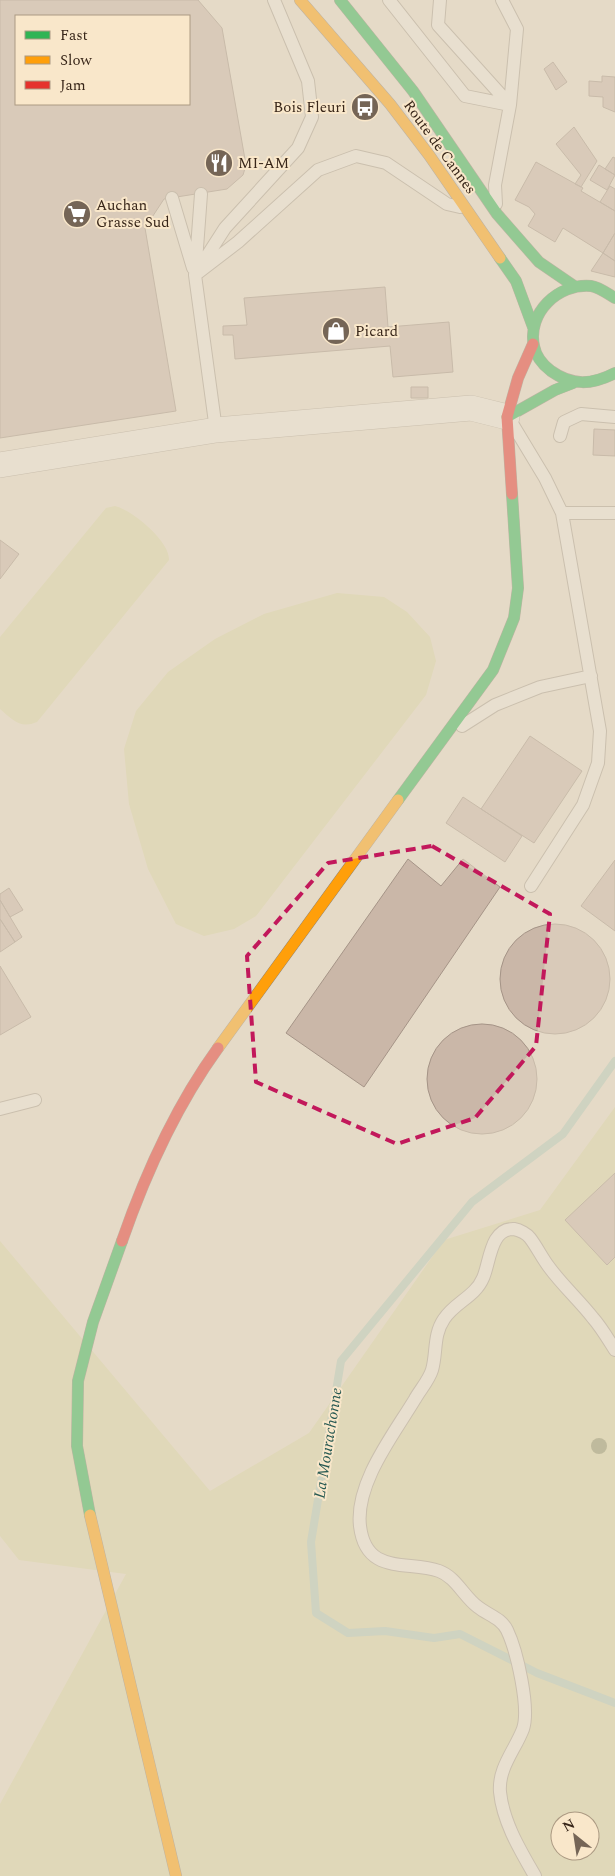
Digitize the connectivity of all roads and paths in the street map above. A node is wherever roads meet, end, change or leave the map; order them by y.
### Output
1 (274, 0) edge
2 (300, 0) edge
3 (340, 0) edge
4 (389, 0) edge
5 (440, 0) edge
6 (502, 0) edge
7 (510, 105) junction
8 (202, 194) dead end
9 (172, 198) dead end
10 (466, 209) junction
11 (496, 214) junction
12 (195, 275) junction
13 (574, 286) junction
14 (615, 298) edge
15 (533, 327) junction
16 (533, 344) junction
17 (615, 373) edge
18 (573, 383) junction
19 (507, 417) junction
20 (615, 417) edge
21 (216, 430) junction
22 (560, 436) dead end
23 (0, 465) edge
24 (562, 513) junction
25 (615, 514) edge
26 (591, 676) junction
27 (445, 736) junction
28 (531, 886) dead end
29 (35, 1100) dead end
30 (0, 1110) edge
31 (615, 1350) edge
32 (176, 1876) edge
33 (535, 1876) edge

1 - 12 lane
2 - 10 main road, Route de Cannes
3 - 11 main road, Route de Cannes
4 - 7 lane
5 - 7 lane
6 - 7 lane
7 - 11 lane
8 - 12 lane
9 - 12 lane
10 - 12 lane
10 - 15 main road, Route de Cannes
11 - 13 main road, Route de Cannes
12 - 21 lane
13 - 14 main road
13 - 15 main road
15 - 16 main road
16 - 18 main road
16 - 19 main road
17 - 18 main road
18 - 19 main road
19 - 21 street
19 - 24 lane
19 - 27 main road
20 - 22 lane
21 - 23 street
24 - 25 lane
24 - 26 lane
26 - 27 lane
26 - 28 lane
27 - 32 main road
29 - 30 lane
31 - 33 lane

